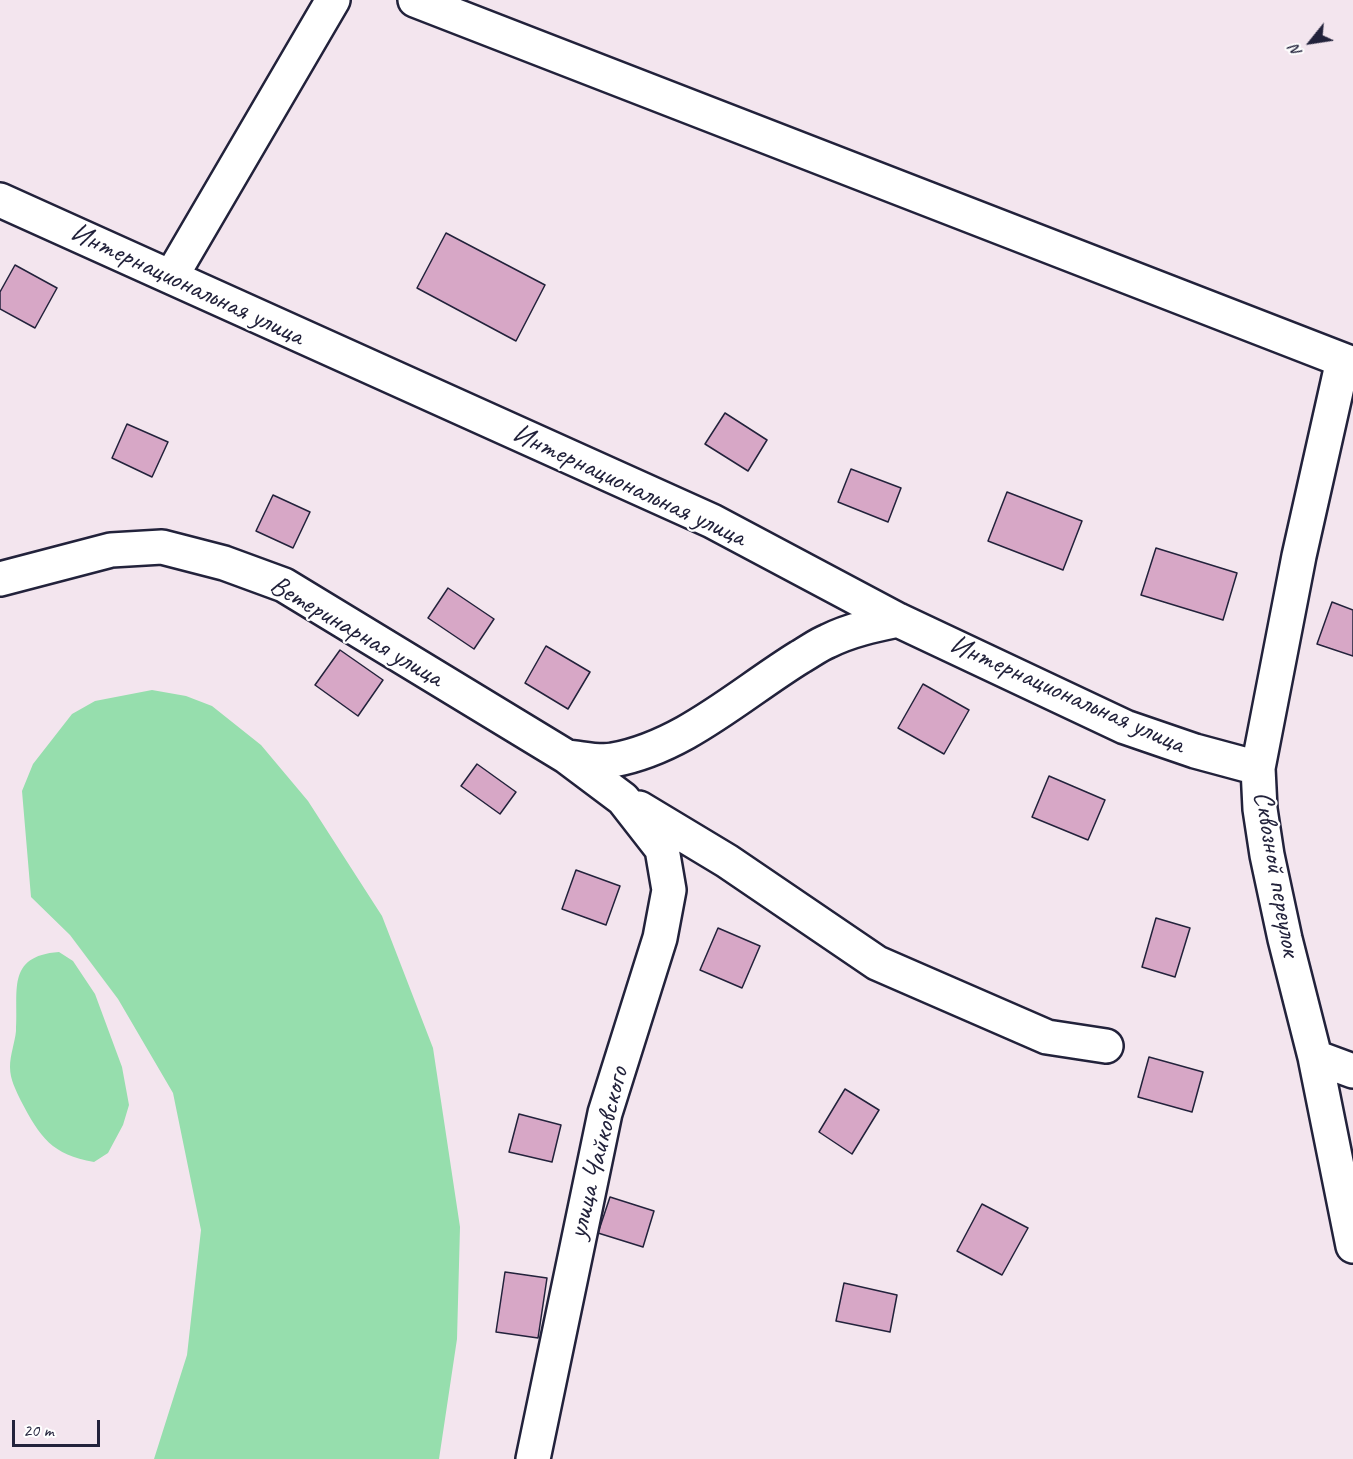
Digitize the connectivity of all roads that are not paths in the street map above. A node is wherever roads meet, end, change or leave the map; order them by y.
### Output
1 (333, 0) edge
2 (415, 0) edge
3 (0, 200) edge
4 (171, 277) junction
5 (1348, 362) edge
6 (0, 579) edge
7 (898, 620) junction
8 (567, 757) junction
9 (1258, 768) junction
10 (623, 799) junction
11 (662, 849) joint
12 (1106, 1046) dead end
13 (1315, 1057) junction
14 (1353, 1071) edge
15 (1353, 1246) edge
16 (533, 1459) edge

1 - 4 street
2 - 5 street
3 - 4 street, Интернациональная улица
4 - 7 street, Интернациональная улица
5 - 9 street, Сквозной переулок
6 - 8 street, Ветеринарная улица
7 - 8 street
7 - 9 street, Интернациональная улица
8 - 10 street, Ветеринарная улица
9 - 13 street, Сквозной переулок
10 - 11 street, Ветеринарная улица
10 - 12 street
11 - 16 street, улица Чайковского
13 - 14 street
13 - 15 street, Сквозной переулок

